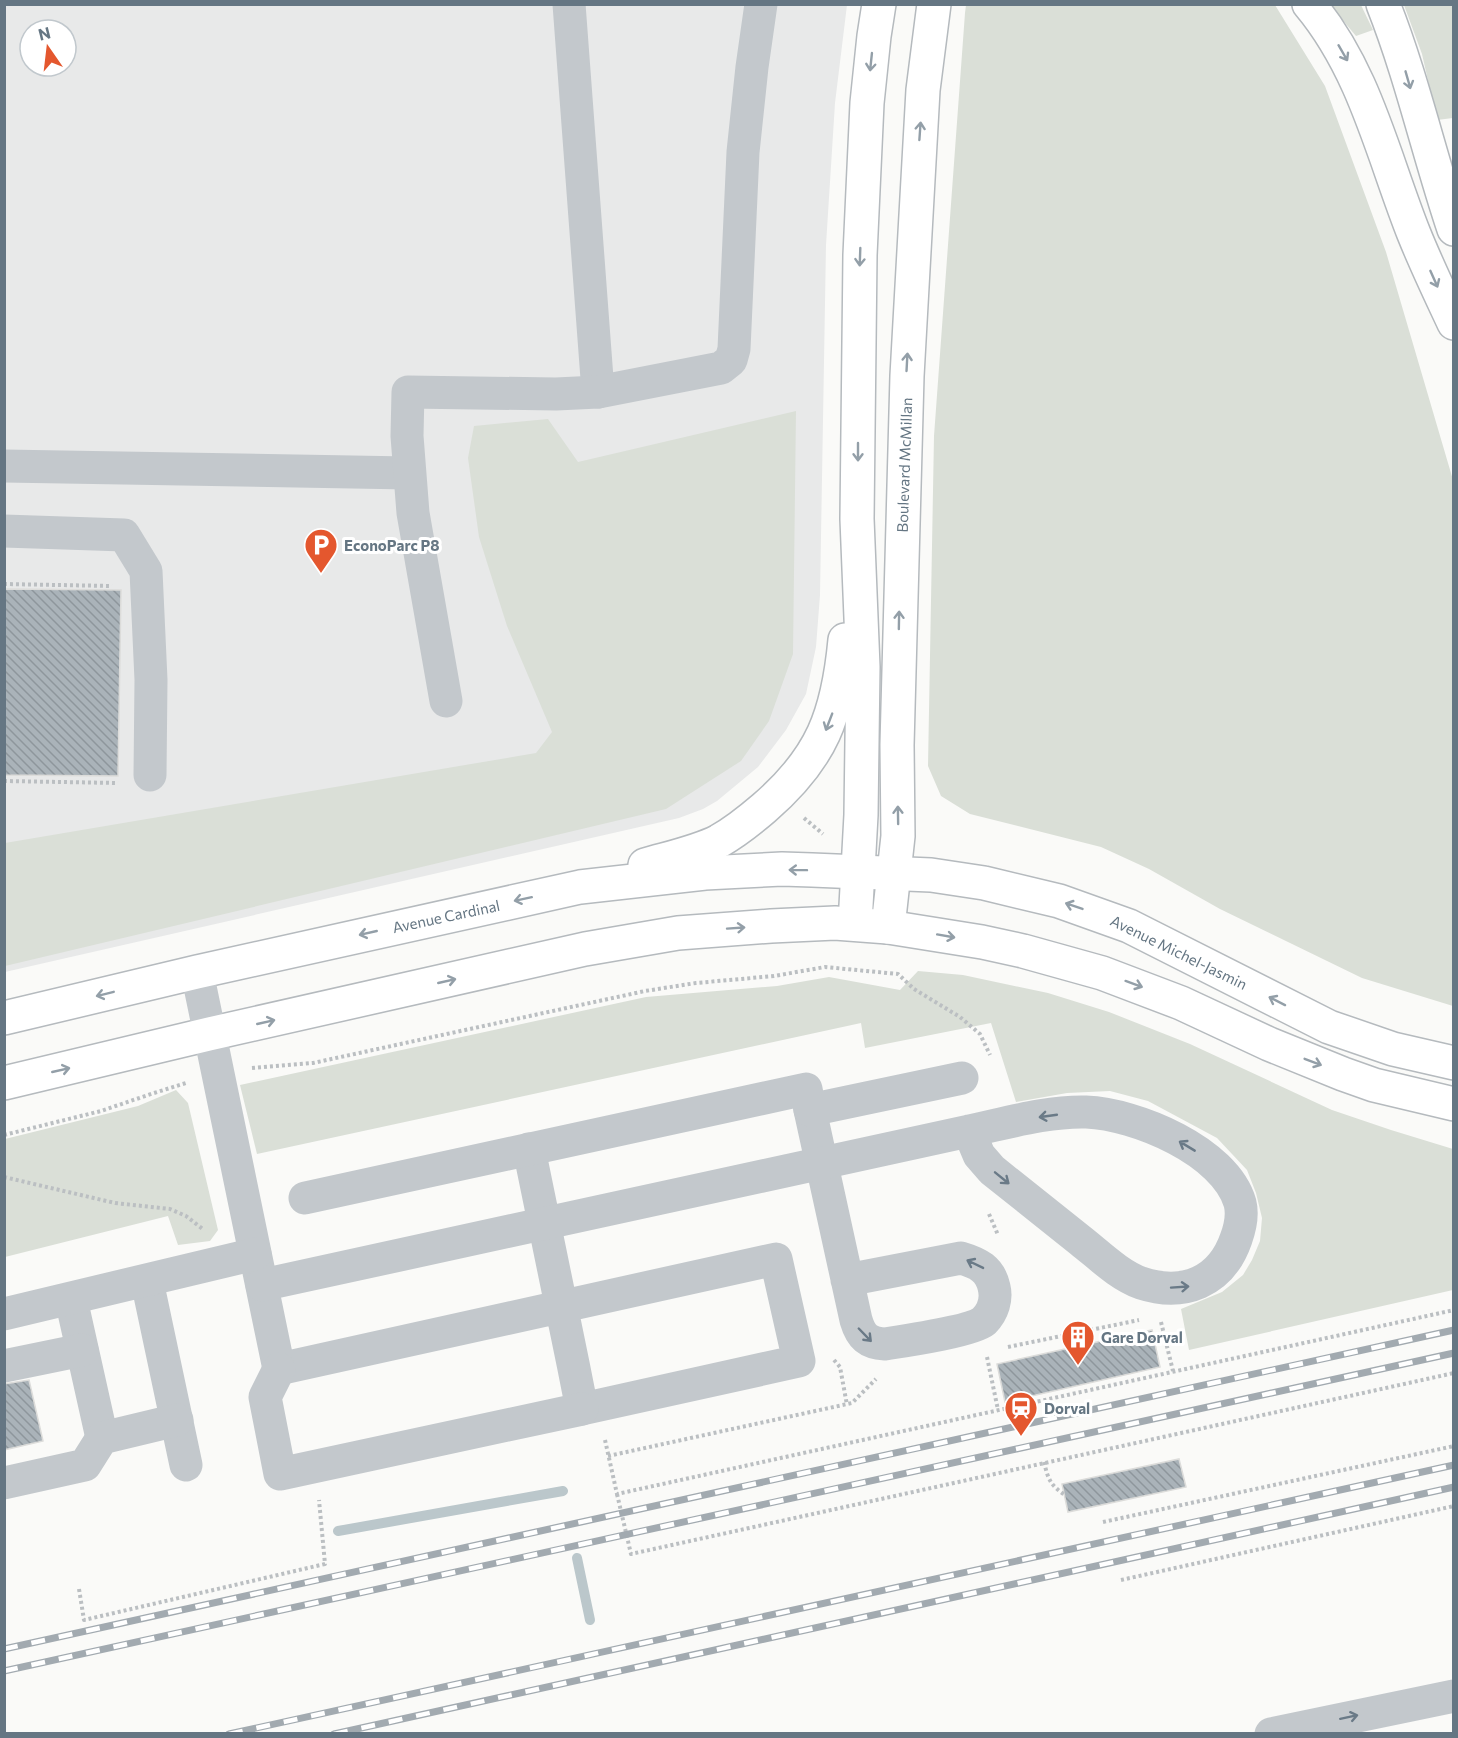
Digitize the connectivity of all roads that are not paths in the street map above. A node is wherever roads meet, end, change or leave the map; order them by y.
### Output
1 (569, 4) edge
2 (762, 4) edge
3 (879, 4) edge
4 (934, 4) edge
5 (1310, 4) edge
6 (1383, 4) edge
7 (1454, 229) edge
8 (1454, 323) edge
9 (598, 392) junction
10 (4, 466) edge
11 (410, 473) junction
12 (857, 519) junction
13 (4, 531) edge
14 (446, 701) dead end
15 (136, 779) road end
16 (857, 872) junction
17 (894, 873) junction
18 (580, 886) junction
19 (855, 924) junction
20 (888, 927) junction
21 (197, 972) junction
22 (4, 1018) edge
23 (209, 1034) junction
24 (1454, 1063) edge
25 (962, 1078) dead end
26 (4, 1083) edge
27 (1454, 1104) edge
28 (810, 1110) junction
29 (969, 1131) junction
30 (529, 1149) junction
31 (822, 1164) junction
32 (305, 1198) dead end
33 (545, 1224) junction
34 (251, 1266) junction
35 (847, 1280) dead end
36 (147, 1281) junction
37 (71, 1299) junction
38 (562, 1305) junction
39 (4, 1314) edge
40 (82, 1350) junction
41 (4, 1366) edge
42 (279, 1368) junction
43 (582, 1409) junction
44 (177, 1420) junction
45 (102, 1438) junction
46 (186, 1465) dead end
47 (4, 1483) edge
48 (1454, 1696) edge
49 (1271, 1734) edge

1 - 9 lane
2 - 9 lane
3 -> 12 main road
17 -> 4 main road, Boulevard McMillan
5 -> 8 main road
6 -> 7 main road
9 - 11 lane
10 - 11 lane
11 - 14 lane
12 - 16 main road
12 -> 18 main road
13 - 15 lane
16 - 17 main road, Avenue Cardinal
16 -> 18 main road, Avenue Cardinal
16 - 19 main road
17 - 20 main road, Boulevard McMillan
24 -> 17 main road, Avenue Michel-Jasmin
18 -> 21 main road, Avenue Cardinal
19 - 20 main road
23 -> 19 main road
20 -> 27 main road
21 -> 22 main road, Avenue Cardinal
21 - 23 lane
26 -> 23 main road
23 - 34 lane
25 - 28 lane
28 - 30 lane
28 - 31 lane
29 -> 29 lane
29 - 31 lane
30 - 32 lane
30 - 33 lane
31 - 33 lane
31 - 35 lane
33 - 34 lane
33 - 38 lane
34 - 36 lane
34 - 42 lane
36 - 37 lane
36 - 44 lane
37 - 39 lane
37 - 40 lane
38 - 42 lane
38 - 43 lane
38 - 43 lane
40 - 41 lane
40 - 45 lane
42 - 43 lane
44 - 45 lane
44 - 46 lane
45 - 47 lane
49 -> 48 lane

